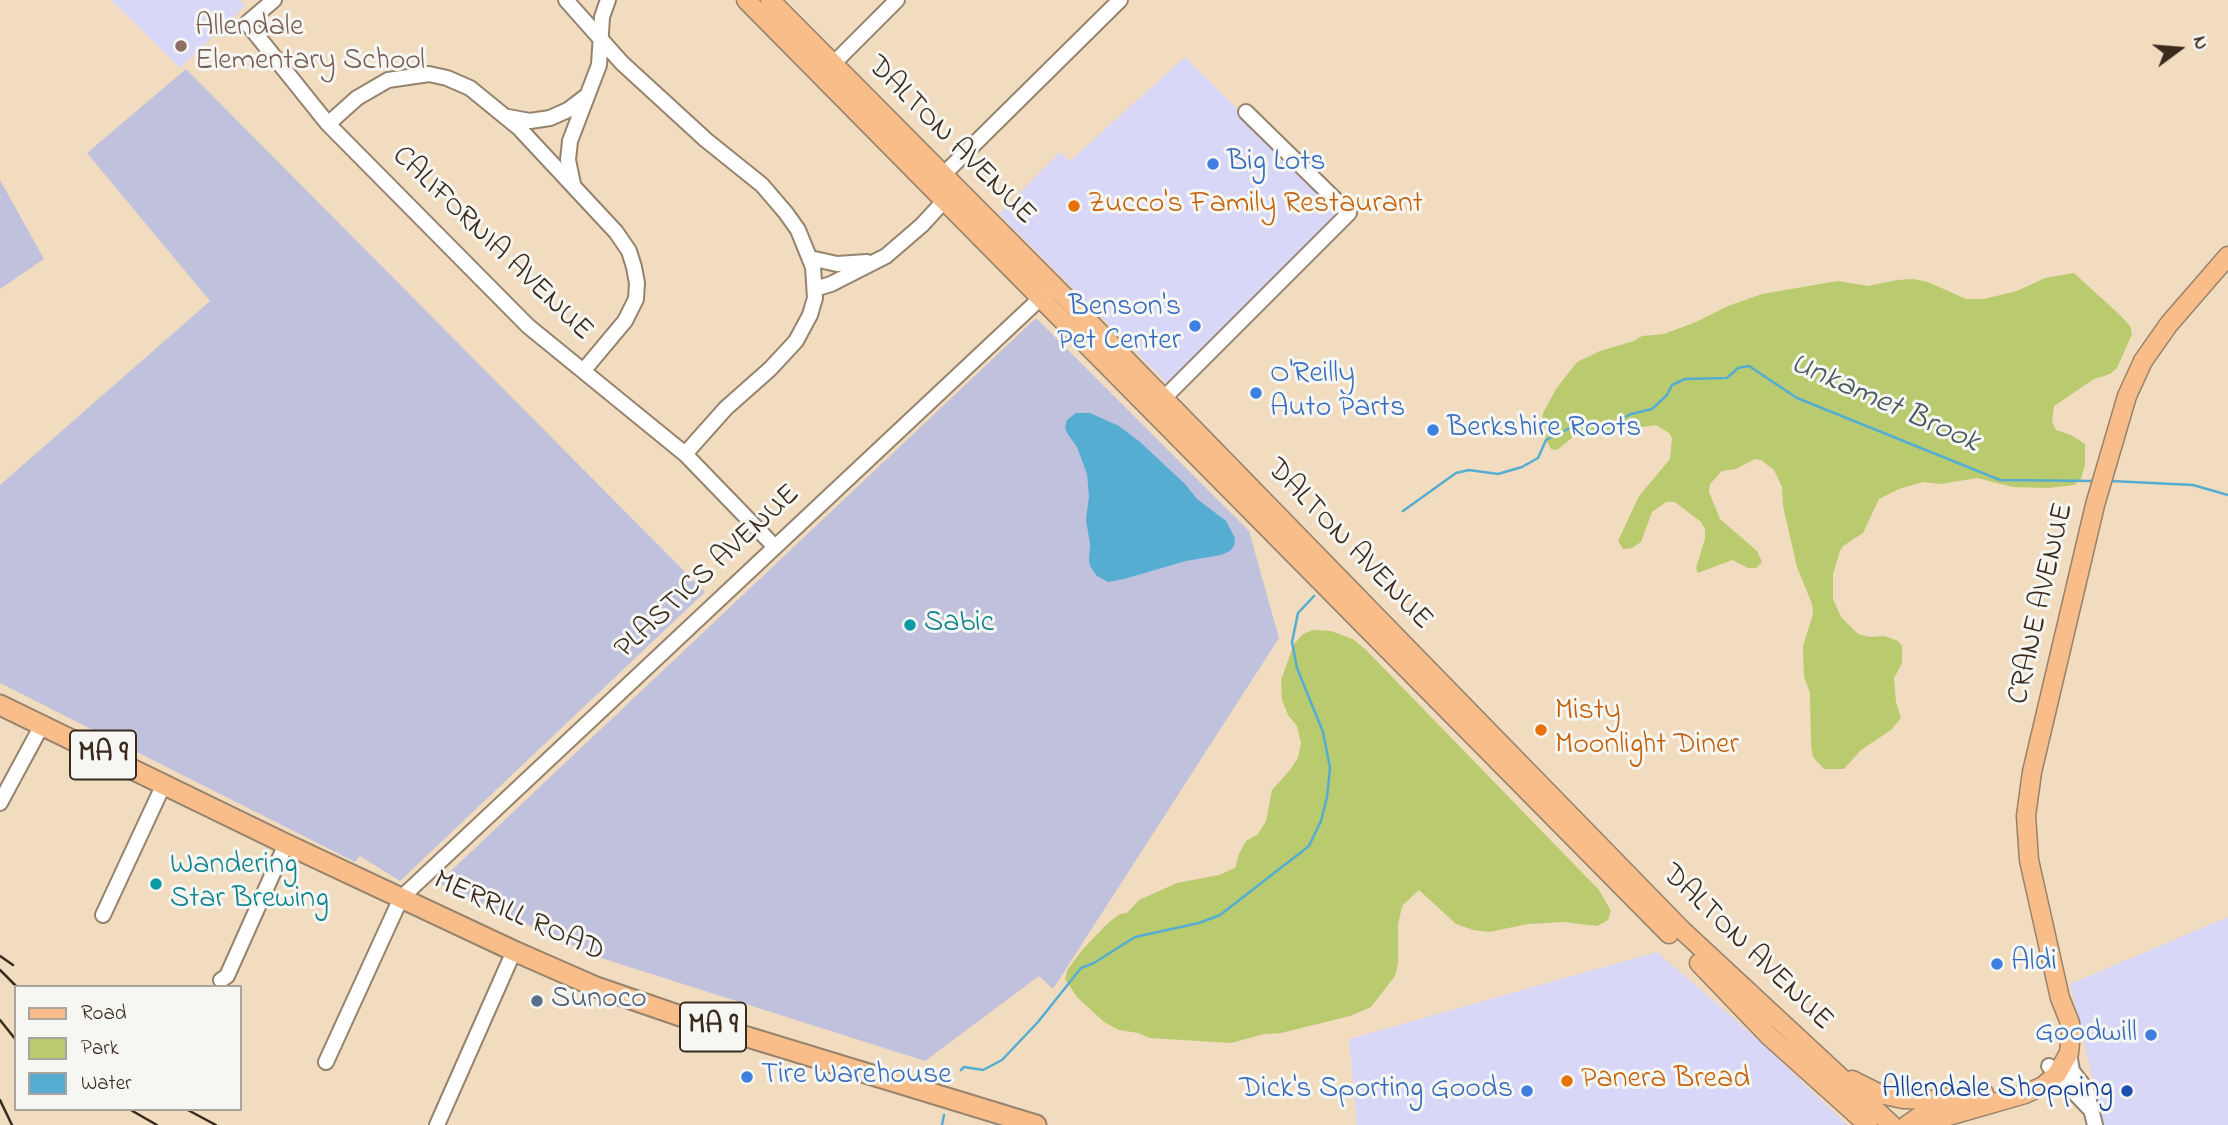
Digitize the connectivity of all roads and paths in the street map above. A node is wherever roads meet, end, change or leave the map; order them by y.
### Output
1 (274, 0) edge
2 (566, 0) edge
3 (608, 0) edge
4 (746, 0) edge
5 (770, 0) edge
6 (897, 0) edge
7 (1120, 0) edge
8 (600, 38) junction
9 (832, 64) junction
10 (589, 92) junction
11 (1246, 112) dead end
12 (503, 114) junction
13 (328, 124) junction
14 (943, 175) junction
15 (574, 187) junction
16 (944, 201) junction
17 (2228, 256) edge
18 (810, 258) junction
19 (879, 259) junction
20 (815, 289) junction
21 (1047, 292) junction
22 (584, 370) junction
23 (1157, 404) junction
24 (685, 454) junction
25 (775, 547) junction
26 (0, 705) edge
27 (42, 725) junction
28 (163, 786) junction
29 (0, 803) edge
30 (286, 845) junction
31 (401, 898) junction
32 (103, 915) dead end
33 (514, 951) junction
34 (1696, 952) junction
35 (221, 980) dead end
36 (326, 1062) dead end
37 (1828, 1066) junction
38 (2061, 1066) junction
39 (2034, 1091) junction
40 (1984, 1093) junction
41 (2078, 1094) junction
42 (1834, 1095) junction
43 (2090, 1109) junction
44 (437, 1125) edge
45 (1036, 1125) edge
46 (1855, 1125) edge
47 (1868, 1125) edge
48 (1892, 1125) edge
49 (1907, 1125) edge
50 (1930, 1125) edge
51 (2095, 1125) edge

1 - 13 street, CALIFORNIA AVENUE
2 - 8 street
3 - 8 street
4 - 16 main road, DALTON AVENUE
5 - 9 main road, DALTON AVENUE
6 - 9 street
7 - 14 street
8 - 10 street
8 - 18 street
9 - 14 main road, DALTON AVENUE
10 - 12 street
10 - 15 street
11 - 23 street
12 - 13 street
12 - 15 street
13 - 22 street, CALIFORNIA AVENUE
14 - 21 main road, DALTON AVENUE
15 - 22 street
16 - 19 street
16 - 21 main road, DALTON AVENUE
17 - 38 main road, CRANE AVENUE
18 - 19 street
18 - 20 street
19 - 20 street
20 - 24 street
21 - 23 main road, DALTON AVENUE
21 - 25 street, PLASTICS AVENUE
22 - 24 street, CALIFORNIA AVENUE
23 - 34 main road, DALTON AVENUE
24 - 25 street, CALIFORNIA AVENUE
25 - 31 street, PLASTICS AVENUE
26 - 27 highway, MERRILL ROAD / MA 9
27 - 28 highway, MERRILL ROAD / MA 9
27 - 29 street
28 - 30 highway, MERRILL ROAD / MA 9
28 - 32 street
30 - 31 highway, MERRILL ROAD / MA 9
30 - 35 street
31 - 33 highway, MERRILL ROAD / MA 9
31 - 36 street, PLASTICS AVENUE
33 - 44 street
33 - 45 highway, MERRILL ROAD / MA 9
34 - 37 main road, DALTON AVENUE
34 - 42 main road, DALTON AVENUE
37 - 40 main road
37 - 48 main road, DALTON AVENUE
38 - 39 main road
38 - 40 main road
38 - 41 street
38 - 43 street
39 - 41 street
39 - 50 main road
40 - 49 main road
41 - 43 street
42 - 46 main road
42 - 47 main road, DALTON AVENUE
43 - 51 street

